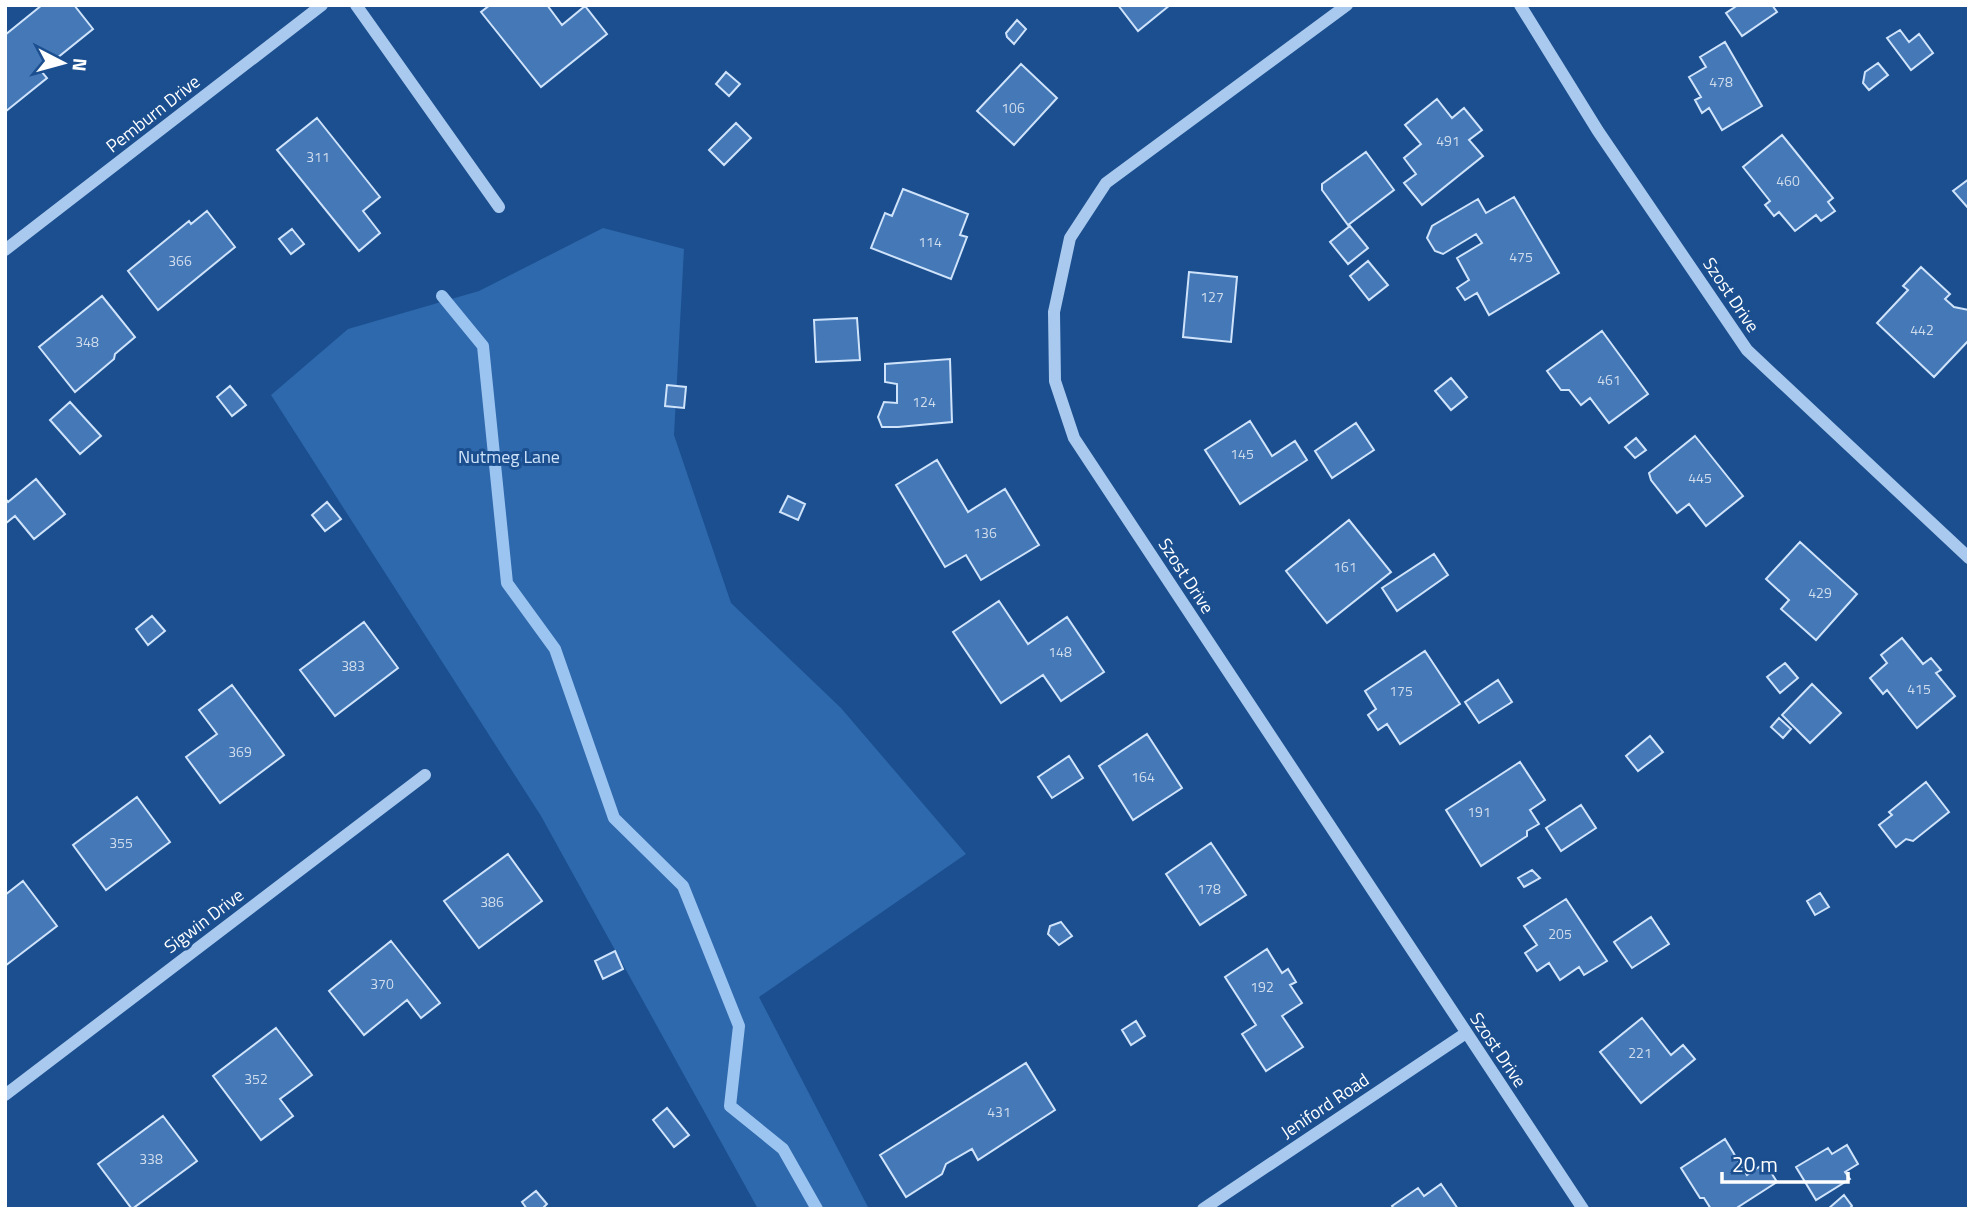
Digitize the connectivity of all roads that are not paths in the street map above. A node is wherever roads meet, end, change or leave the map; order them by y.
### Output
1 (322, 5) edge
2 (356, 5) edge
3 (1347, 5) edge
4 (1520, 5) edge
5 (499, 207) dead end
6 (5, 250) edge
7 (1969, 558) edge
8 (425, 775) dead end
9 (1466, 1033) junction
10 (5, 1095) edge
11 (1203, 1209) edge
12 (1583, 1209) edge

1 - 6 street, Pemburn Drive
2 - 5 street
3 - 9 street, Szost Drive
4 - 7 street, Szost Drive
8 - 10 street, Sigwin Drive
9 - 11 street, Jeniford Road
9 - 12 street, Szost Drive

